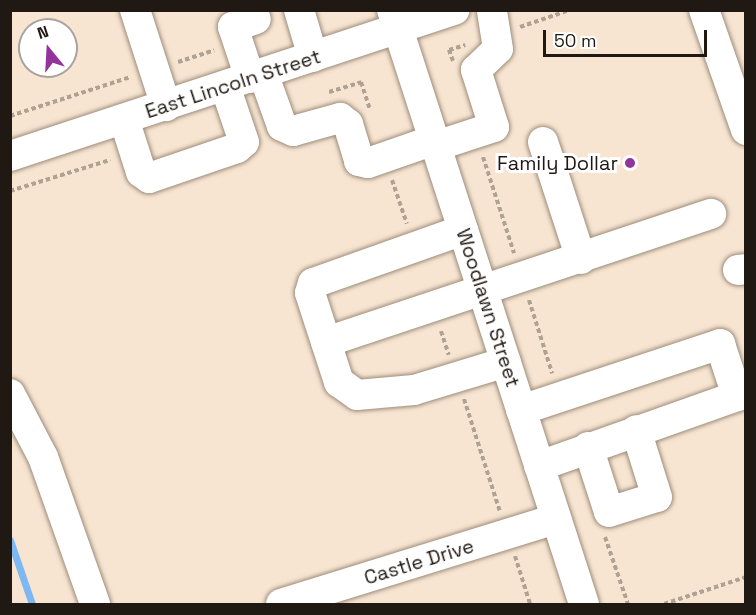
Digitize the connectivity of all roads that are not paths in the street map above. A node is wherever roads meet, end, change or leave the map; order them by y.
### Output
1 (135, 10) edge
2 (299, 10) edge
3 (455, 10) edge
4 (492, 10) edge
5 (704, 10) edge
6 (264, 13) edge
7 (395, 20) edge
8 (313, 57) junction
9 (246, 79) junction
10 (166, 106) junction
11 (124, 119) junction
12 (746, 130) edge
13 (543, 142) dead end
14 (435, 143) junction
15 (10, 156) edge
16 (711, 214) dead end
17 (463, 230) junction
18 (581, 259) junction
19 (481, 292) junction
20 (326, 342) junction
21 (506, 362) junction
22 (10, 394) edge
23 (521, 410) junction
24 (636, 430) junction
25 (588, 447) junction
26 (539, 466) junction
27 (556, 519) junction
28 (95, 604) edge
29 (281, 604) edge
30 (584, 604) edge

1 - 10 street
2 - 8 street
3 - 7 street, East Lincoln Street
4 - 14 street
5 - 12 street
6 - 9 street
7 - 8 street, East Lincoln Street
7 - 14 street, Woodlawn Street
8 - 9 street, East Lincoln Street
9 - 10 street, East Lincoln Street
9 - 11 street
9 - 14 street
10 - 11 street, East Lincoln Street
11 - 15 street, East Lincoln Street
13 - 18 street
14 - 17 street, Woodlawn Street
16 - 18 street
17 - 19 street, Woodlawn Street
17 - 20 street
18 - 19 street
19 - 20 street
19 - 21 street, Woodlawn Street
20 - 21 street
21 - 23 street, Woodlawn Street
22 - 28 street
23 - 24 street
23 - 26 street, Woodlawn Street
24 - 25 street
24 - 25 street
25 - 26 street
26 - 27 street, Woodlawn Street
27 - 29 street, Castle Drive
27 - 30 street, Woodlawn Street

